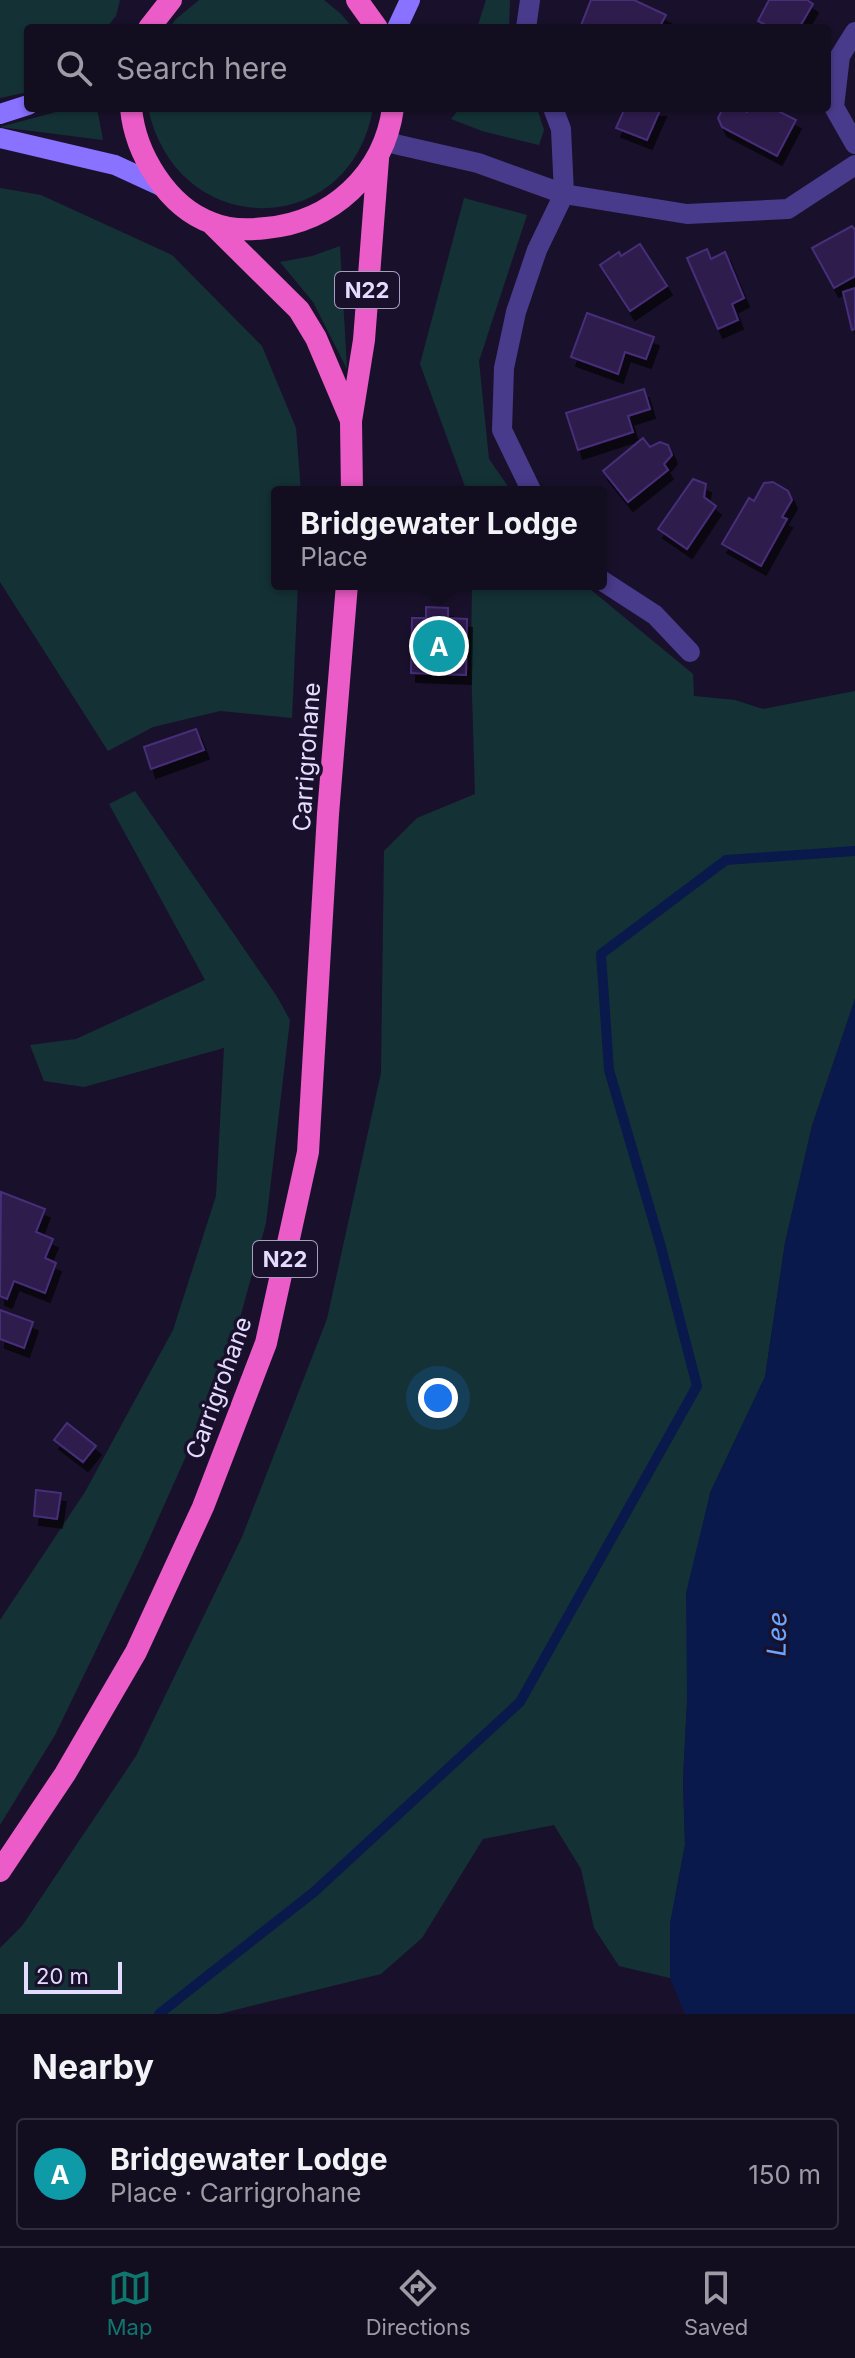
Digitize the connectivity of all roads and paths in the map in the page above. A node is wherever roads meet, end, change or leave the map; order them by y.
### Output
1 (357, 0) edge
2 (410, 0) edge
3 (530, 0) edge
4 (374, 24) edge
5 (399, 24) edge
6 (527, 24) edge
7 (855, 32) edge
8 (24, 106) edge
9 (131, 112) edge
10 (392, 112) edge
11 (555, 112) edge
12 (0, 114) edge
13 (0, 138) edge
14 (855, 144) edge
15 (382, 150) junction
16 (855, 165) edge
17 (165, 188) junction
18 (564, 194) junction
19 (212, 224) junction
20 (351, 421) junction
21 (352, 486) edge
22 (529, 486) edge
23 (607, 584) edge
24 (347, 590) edge
25 (690, 652) dead end
26 (0, 1871) edge

1 - 4 highway
2 - 5 main road
3 - 6 street
7 - 14 street
8 - 12 main road
9 - 17 highway, N22
10 - 15 highway, N22
11 - 18 street
13 - 17 main road
15 - 18 street
15 - 19 highway, N22
15 - 20 highway, N22
16 - 18 street
17 - 19 highway, N22
18 - 22 street
19 - 20 highway, N22
20 - 21 highway, N22
23 - 25 street
24 - 26 highway, Carrigrohane / N22

